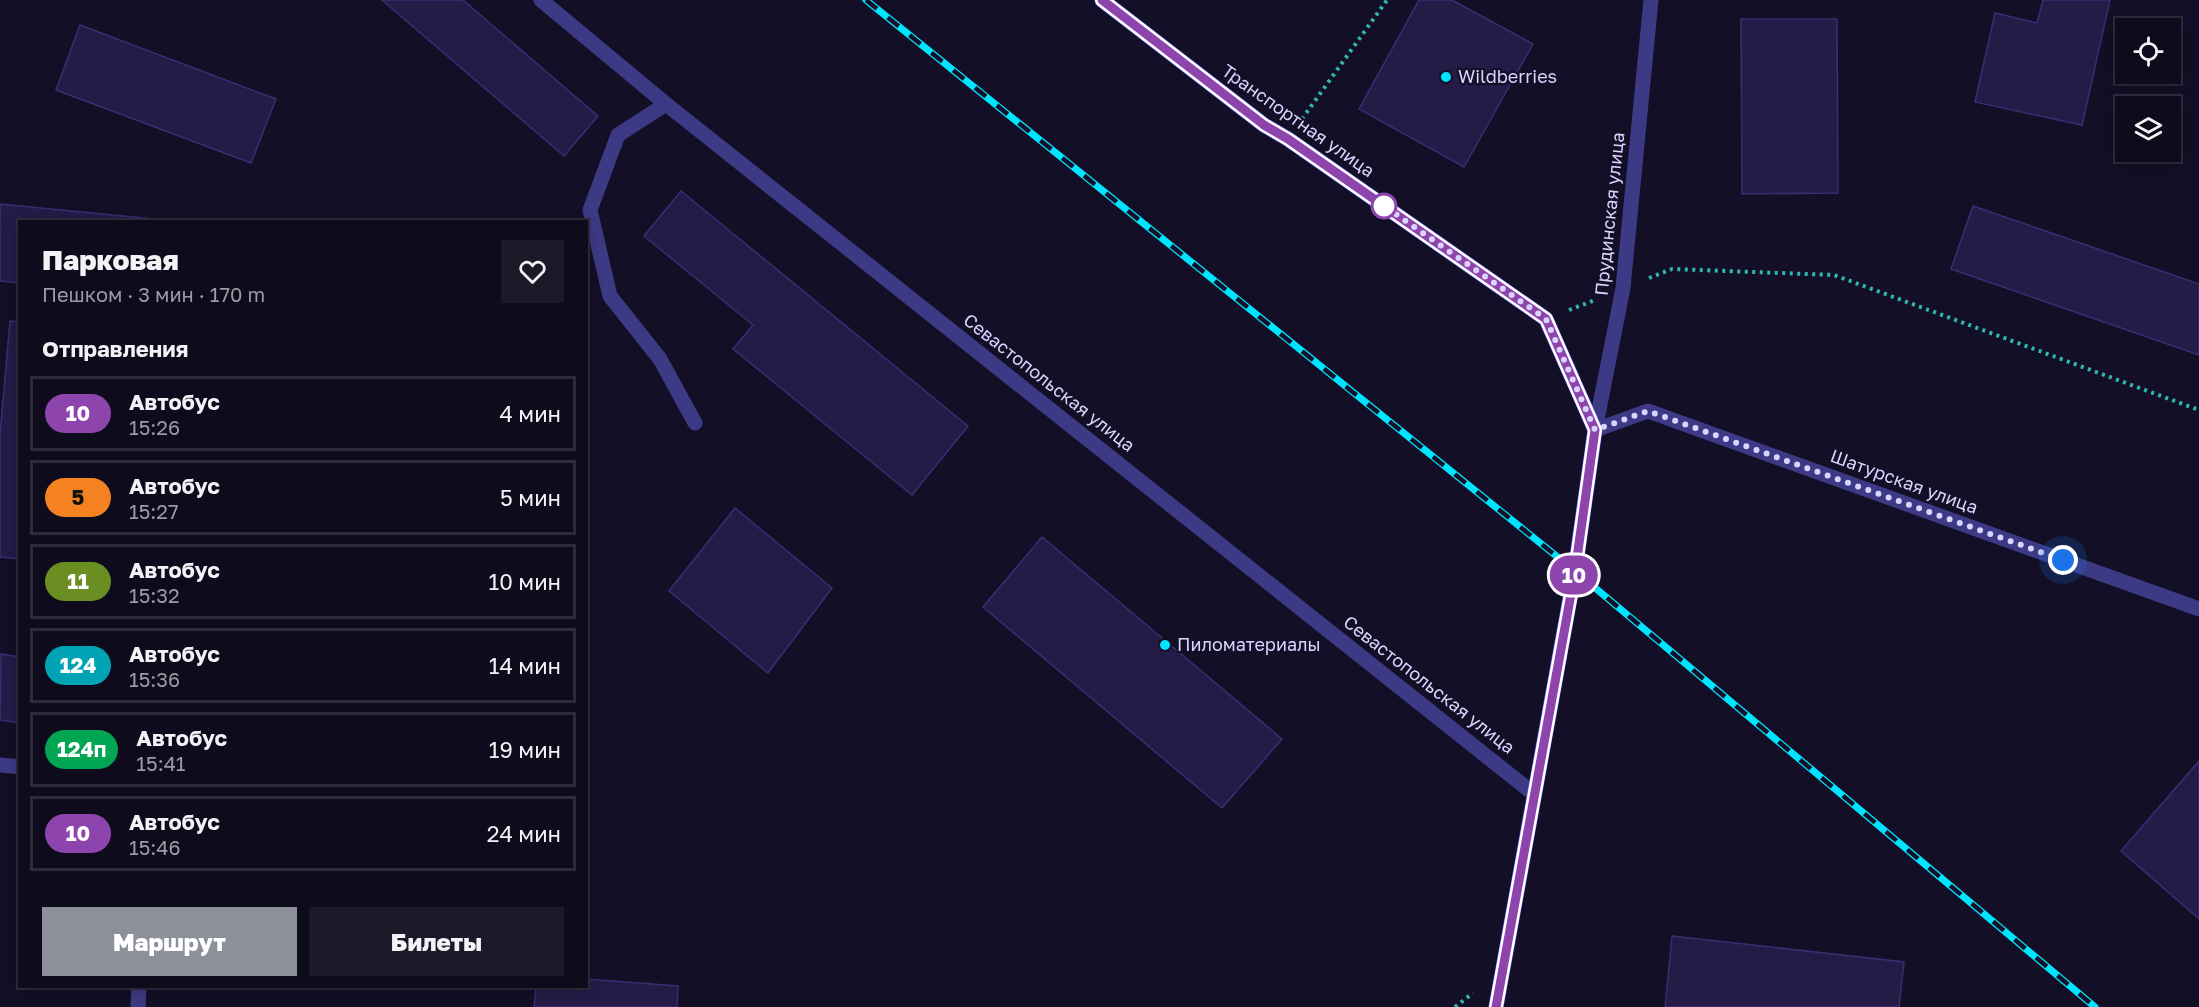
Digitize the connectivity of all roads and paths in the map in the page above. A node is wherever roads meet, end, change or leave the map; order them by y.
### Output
1 (541, 0) edge
2 (1102, 0) edge
3 (1387, 0) edge
4 (1651, 0) edge
5 (666, 104) junction
6 (1288, 139) junction
7 (1623, 288) junction
8 (1546, 319) junction
9 (2199, 410) edge
10 (695, 423) dead end
11 (1595, 430) junction
12 (2199, 609) edge
13 (0, 765) edge
14 (18, 767) edge
15 (1534, 794) junction
16 (139, 988) edge
17 (138, 1007) edge
18 (1496, 1007) edge

1 - 5 street, Севастопольская улица
2 - 6 street, Транспортная улица
3 - 6 path
4 - 7 street, Прудинская улица
5 - 10 street
5 - 15 street, Севастопольская улица
6 - 8 street, Транспортная улица
7 - 8 path
7 - 9 path
7 - 11 street, Прудинская улица
8 - 11 street
11 - 12 street, Шатурская улица
11 - 15 street
13 - 14 street
15 - 18 street
16 - 17 street

